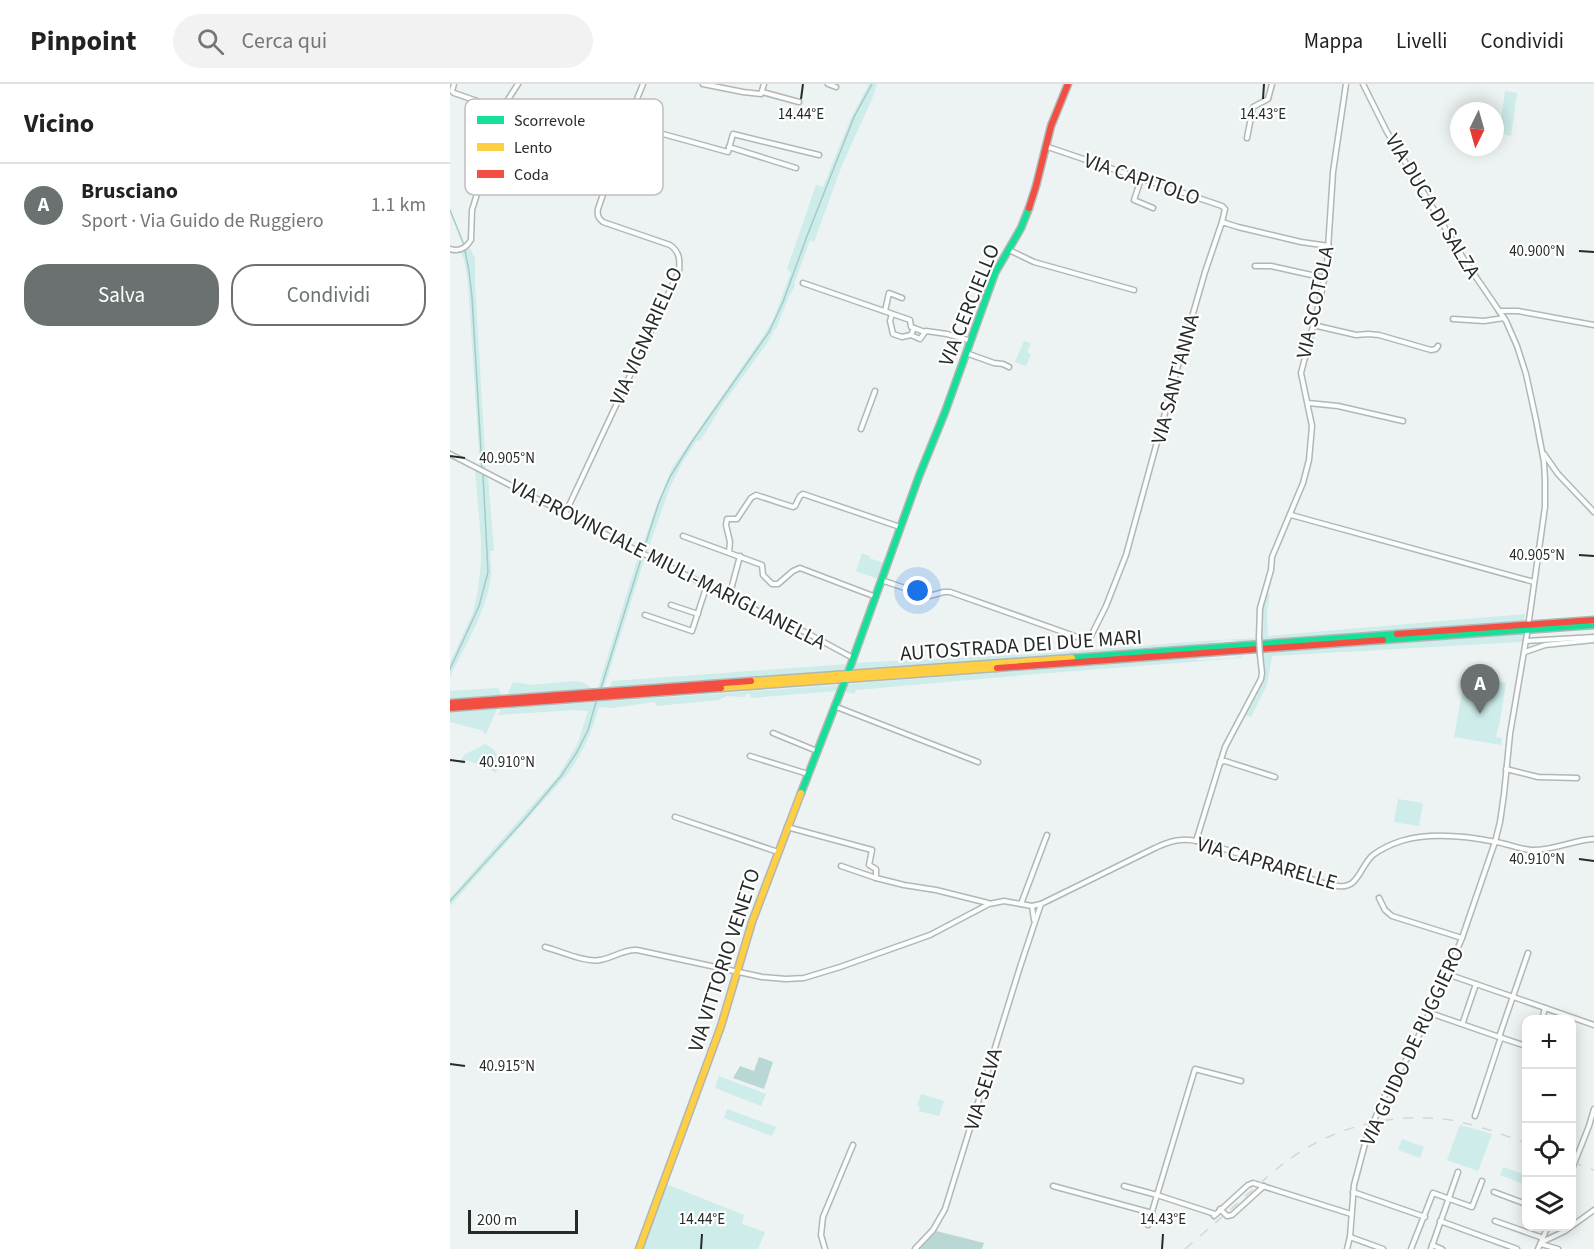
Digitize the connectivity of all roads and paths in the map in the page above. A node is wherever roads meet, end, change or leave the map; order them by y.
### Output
1 (454, 84) edge
2 (518, 84) edge
3 (643, 84) edge
4 (703, 84) edge
5 (764, 84) edge
6 (828, 84) edge
7 (1068, 84) edge
8 (1272, 84) edge
9 (1346, 84) edge
10 (1363, 84) edge
11 (836, 87) dead end
12 (762, 92) junction
13 (471, 99) edge
14 (508, 99) edge
15 (637, 99) edge
16 (799, 102) dead end
17 (663, 134) edge
18 (1247, 138) dead end
19 (1045, 146) junction
20 (729, 147) junction
21 (819, 155) dead end
22 (796, 168) dead end
23 (1142, 179) junction
24 (477, 195) edge
25 (603, 195) edge
26 (1153, 208) dead end
27 (1222, 222) junction
28 (1329, 246) junction
29 (450, 249) edge
30 (1008, 249) junction
31 (1255, 266) dead end
32 (1325, 278) junction
33 (803, 283) dead end
34 (1134, 290) dead end
35 (902, 298) dead end
36 (885, 311) junction
37 (1499, 311) junction
38 (892, 314) junction
39 (1504, 318) junction
40 (1453, 319) dead end
41 (1594, 325) edge
42 (1313, 326) junction
43 (914, 328) junction
44 (925, 332) junction
45 (911, 335) junction
46 (970, 341) junction
47 (1438, 346) dead end
48 (966, 353) junction
49 (1009, 367) dead end
50 (875, 391) dead end
51 (1308, 403) junction
52 (1403, 421) dead end
53 (861, 429) dead end
54 (1542, 450) junction
55 (450, 454) edge
56 (1558, 474) junction
57 (1545, 478) junction
58 (1594, 512) edge
59 (565, 514) junction
60 (1291, 515) junction
61 (900, 527) junction
62 (683, 536) dead end
63 (729, 552) junction
64 (740, 556) junction
65 (881, 580) junction
66 (1534, 582) junction
67 (708, 586) junction
68 (729, 597) junction
69 (876, 597) junction
70 (671, 605) dead end
71 (698, 614) junction
72 (645, 615) dead end
73 (1529, 620) dead end
74 (1594, 620) edge
75 (1594, 625) edge
76 (1527, 634) dead end
77 (1594, 639) edge
78 (1526, 641) junction
79 (1524, 653) junction
80 (853, 658) junction
81 (849, 670) dead end
82 (844, 683) dead end
83 (450, 703) edge
84 (834, 706) junction
85 (450, 708) edge
86 (773, 733) dead end
87 (817, 751) junction
88 (750, 756) dead end
89 (978, 762) dead end
90 (1220, 762) junction
91 (1506, 769) junction
92 (808, 774) junction
93 (1275, 777) dead end
94 (1577, 778) dead end
95 (675, 817) dead end
96 (787, 827) junction
97 (1047, 835) dead end
98 (1594, 839) edge
99 (1196, 841) junction
100 (1495, 842) junction
101 (778, 852) junction
102 (841, 866) dead end
103 (876, 878) junction
104 (1379, 897) dead end
105 (989, 904) junction
106 (1021, 904) junction
107 (1041, 904) junction
108 (1032, 906) junction
109 (1035, 920) junction
110 (1462, 939) junction
111 (545, 947) dead end
112 (1528, 953) dead end
113 (737, 971) junction
114 (1447, 974) junction
115 (1476, 984) junction
116 (1513, 997) junction
117 (1545, 1008) junction
118 (1430, 1013) junction
119 (1543, 1015) edge
120 (1463, 1022) dead end
121 (1594, 1025) edge
122 (1500, 1037) junction
123 (1522, 1044) edge
124 (1241, 1081) dead end
125 (1594, 1109) edge
126 (1475, 1116) dead end
127 (853, 1145) dead end
128 (1576, 1159) edge
129 (1458, 1172) dead end
130 (1482, 1180) dead end
131 (1053, 1185) dead end
132 (1124, 1186) dead end
133 (1264, 1186) junction
134 (1353, 1192) junction
135 (1494, 1192) dead end
136 (1157, 1195) junction
137 (1448, 1198) junction
138 (1522, 1202) edge
139 (1220, 1209) junction
140 (1594, 1210) edge
141 (1152, 1213) junction
142 (1352, 1214) junction
143 (1425, 1217) junction
144 (1440, 1221) junction
145 (1495, 1221) dead end
146 (1148, 1225) dead end
147 (1546, 1231) edge
148 (1350, 1237) junction
149 (1542, 1241) junction
150 (1432, 1247) edge
151 (639, 1249) edge
152 (825, 1249) edge
153 (915, 1249) edge
154 (1347, 1249) edge
155 (1383, 1249) edge
156 (1411, 1249) edge
157 (1442, 1249) edge
158 (1517, 1249) edge
159 (1538, 1249) edge
160 (1558, 1249) edge

1 - 13 street
2 - 14 street
3 - 15 street, VIA VIGNARIELLO
4 - 12 street
5 - 12 street
6 - 11 street
7 - 19 main road, VIA CERCIELLO
8 - 18 street
9 - 28 street, VIA SCOTOLA
10 - 37 street, VIA DUCA DI SALZA
12 - 16 street
17 - 20 street
19 - 23 street, VIA CAPITOLO
19 - 30 main road, VIA CERCIELLO
20 - 21 street
20 - 22 street
23 - 26 street
23 - 27 street, VIA CAPITOLO
24 - 29 street
25 - 59 street, VIA VIGNARIELLO
27 - 28 street
27 - 65 street, VIA SANT'ANNA
28 - 32 street, VIA SCOTOLA
30 - 34 street
30 - 46 main road, VIA CERCIELLO
31 - 32 street
32 - 42 street, VIA SCOTOLA
33 - 36 street
35 - 36 street
36 - 38 street
37 - 39 street, VIA DUCA DI SALZA
37 - 41 street
38 - 43 street
38 - 45 street
39 - 40 street
39 - 54 street, VIA DUCA DI SALZA
42 - 47 street
42 - 51 street, VIA SCOTOLA
43 - 44 street
43 - 45 street
44 - 45 street
44 - 46 street
46 - 48 main road, VIA CERCIELLO
48 - 49 street
48 - 61 main road, VIA CERCIELLO
50 - 53 street
51 - 52 street
51 - 60 street, VIA SCOTOLA
54 - 56 street
54 - 57 street
55 - 59 street, VIA PROVINCIALE MIULI-MARIGLIANELLA
56 - 57 street
56 - 58 street
57 - 66 street
59 - 67 street, VIA PROVINCIALE MIULI-MARIGLIANELLA
60 - 66 street
60 - 90 street, VIA SCOTOLA, bridge
61 - 63 street
61 - 65 main road
62 - 63 street
63 - 64 street
64 - 68 street
64 - 69 street
65 - 69 main road
66 - 73 street
67 - 68 street, VIA PROVINCIALE MIULI-MARIGLIANELLA
67 - 71 street
68 - 80 street, VIA PROVINCIALE MIULI-MARIGLIANELLA
69 - 80 main road
70 - 71 street
71 - 72 street
74 - 83 main road, AUTOSTRADA DEI DUE MARI
75 - 85 main road, AUTOSTRADA DEI DUE MARI
76 - 78 street, VIA GUIDO DE RUGGIERO
77 - 78 street
77 - 79 street
78 - 79 street, VIA GUIDO DE RUGGIERO
79 - 91 street, VIA GUIDO DE RUGGIERO
80 - 81 main road
82 - 84 main road, VIA VITTORIO VENETO
84 - 87 main road, VIA VITTORIO VENETO
84 - 89 street
86 - 87 street
87 - 92 main road, VIA VITTORIO VENETO
88 - 92 street
90 - 93 street
90 - 99 street, VIA SCOTOLA
91 - 94 street
91 - 100 street, VIA GUIDO DE RUGGIERO
92 - 96 main road, VIA VITTORIO VENETO
95 - 101 street
96 - 101 main road, VIA VITTORIO VENETO
96 - 103 street
97 - 106 street
98 - 100 street, VIA CAPRARELLE
99 - 100 street, VIA CAPRARELLE
99 - 107 street, VIA CAPRARELLE
100 - 110 street, VIA GUIDO DE RUGGIERO
101 - 113 main road, VIA VITTORIO VENETO
102 - 103 street
103 - 105 street
104 - 110 street
105 - 106 street
105 - 113 street
106 - 108 street
107 - 108 street, VIA CAPRARELLE
107 - 109 street, VIA SELVA
108 - 109 street, VIA SELVA
109 - 153 street, VIA SELVA
110 - 114 street, VIA GUIDO DE RUGGIERO
111 - 113 street
112 - 116 street
113 - 151 main road, VIA VITTORIO VENETO
114 - 115 street
114 - 118 street, VIA GUIDO DE RUGGIERO
115 - 116 street
115 - 120 street
116 - 117 street
116 - 122 street
117 - 119 street
117 - 121 street
118 - 122 street
118 - 134 street, VIA GUIDO DE RUGGIERO
122 - 123 street
122 - 126 street
124 - 136 street
125 - 128 street
127 - 152 street
129 - 137 street
130 - 137 street
131 - 141 street
132 - 136 street
133 - 139 street
133 - 139 street
133 - 142 street
134 - 142 street, VIA GUIDO DE RUGGIERO
134 - 143 street
135 - 138 street
136 - 139 street
136 - 141 street
137 - 143 street
137 - 144 street
140 - 149 street
141 - 146 street
142 - 148 street, VIA GUIDO DE RUGGIERO
143 - 156 street
144 - 150 street
144 - 158 street
145 - 149 street
147 - 149 street
148 - 154 street, VIA GUIDO DE RUGGIERO
148 - 155 street
149 - 159 street
149 - 160 street
150 - 157 street

